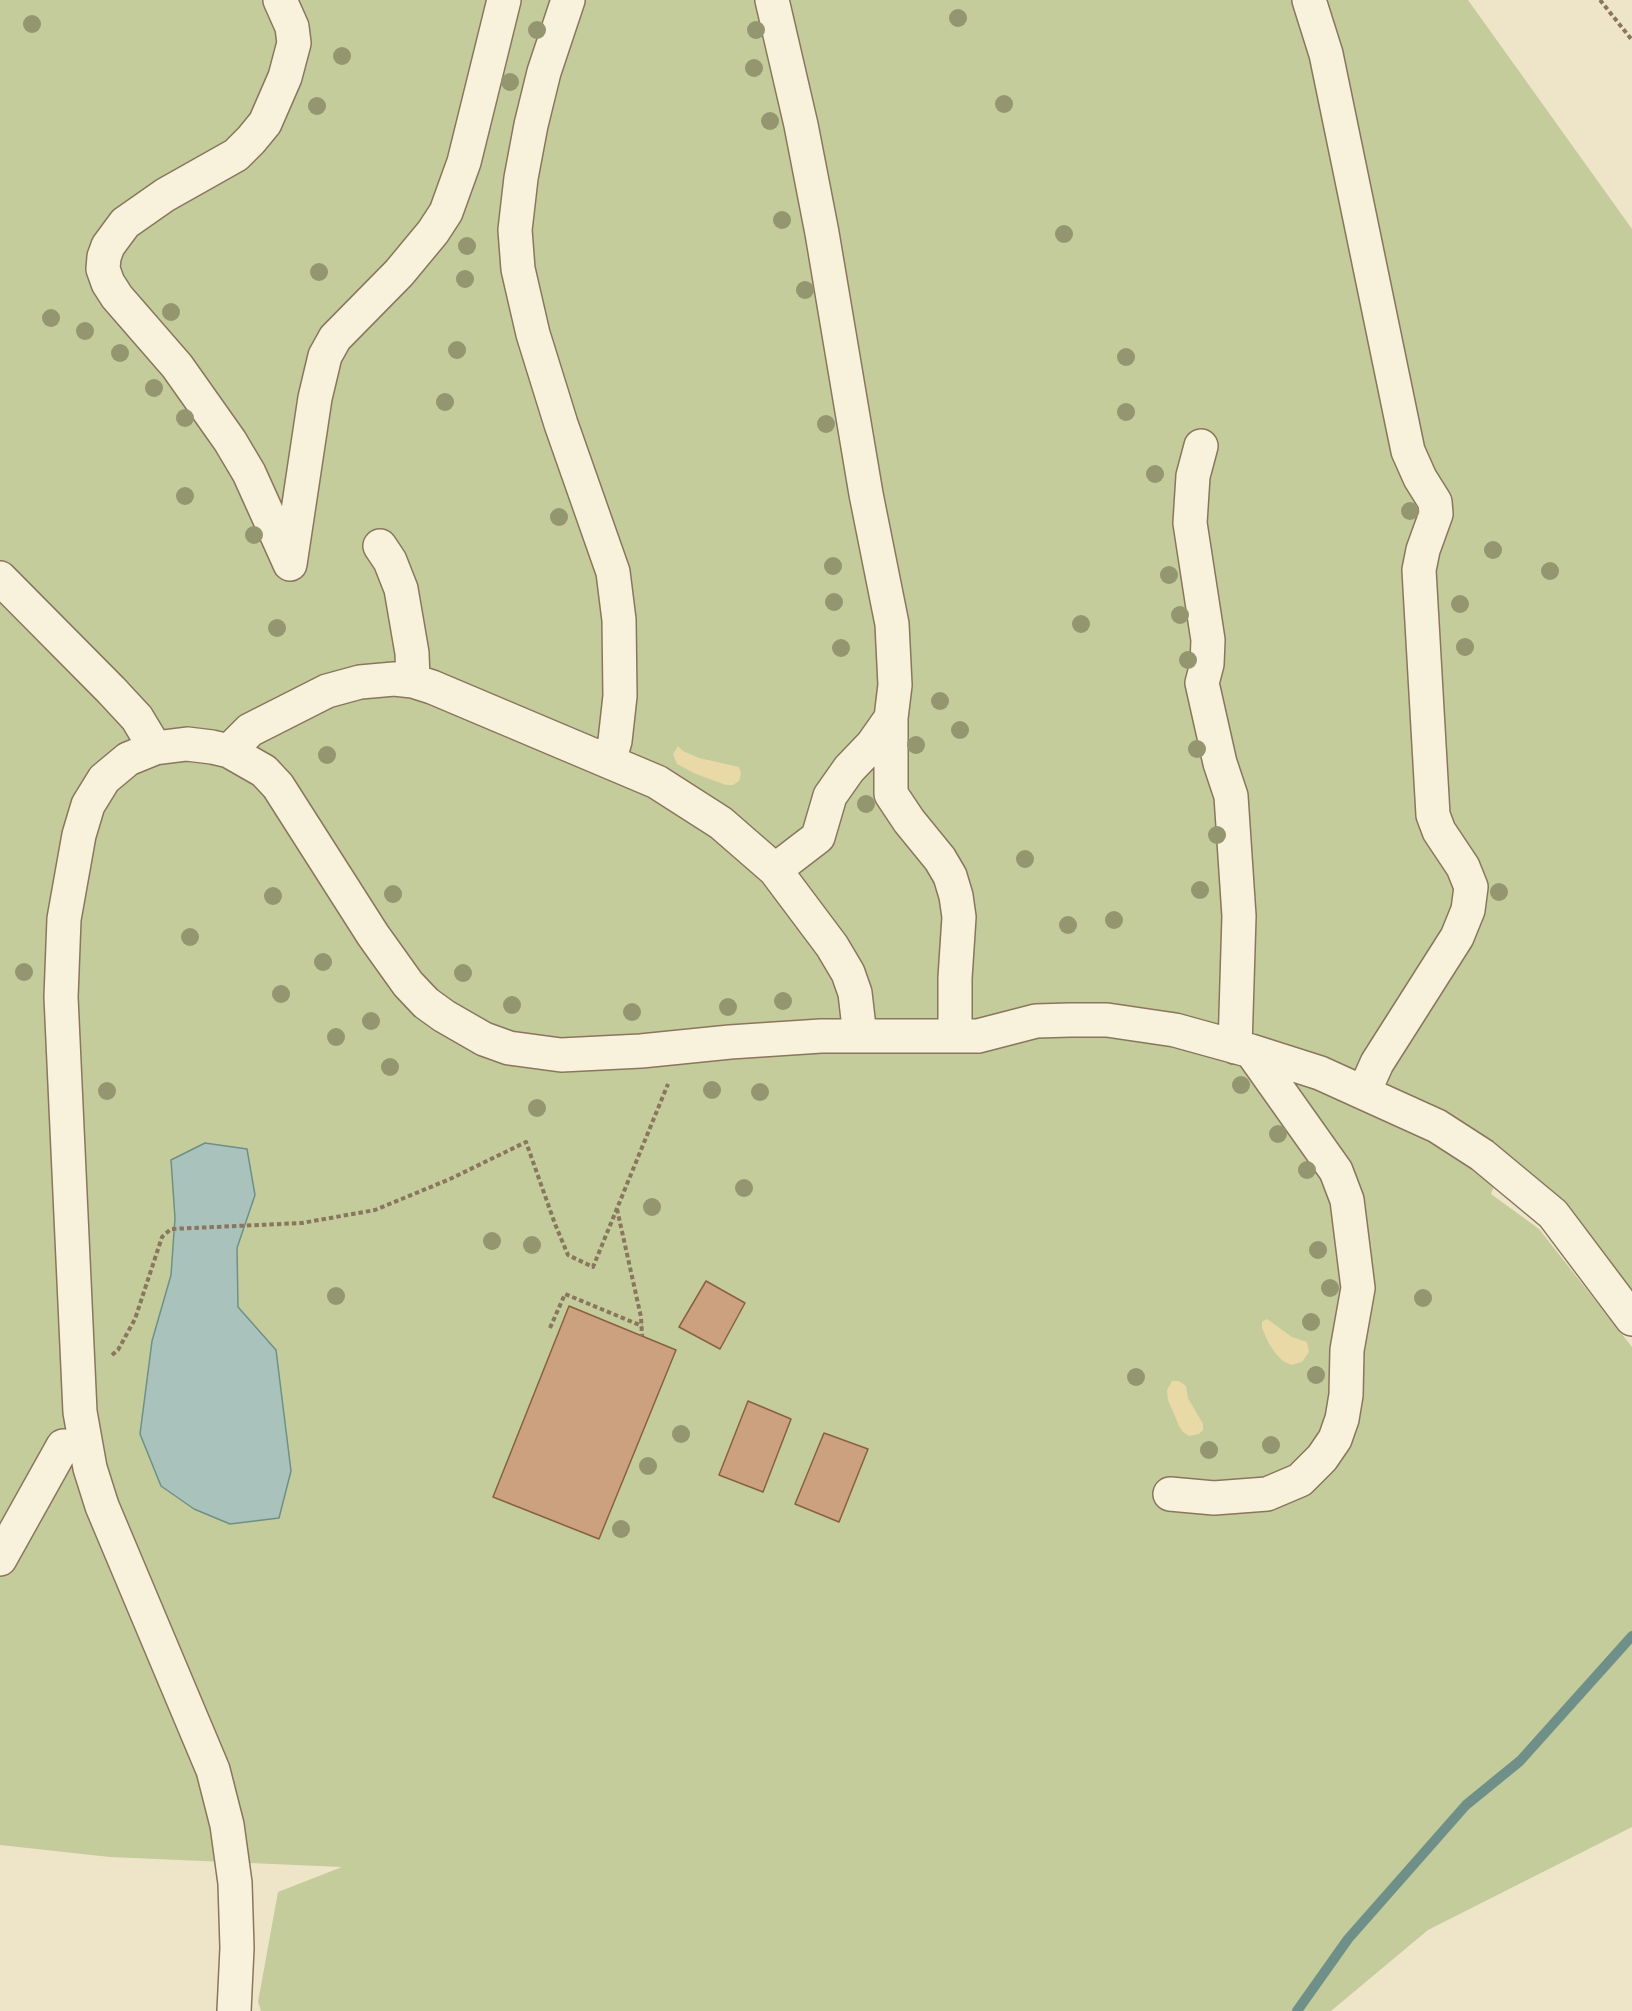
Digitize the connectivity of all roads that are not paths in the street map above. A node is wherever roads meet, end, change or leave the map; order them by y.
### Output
1 (280, 0) edge
2 (504, 0) edge
3 (568, 0) edge
4 (772, 0) edge
5 (1309, 0) edge
6 (1202, 446) dead end
7 (380, 546) dead end
8 (0, 578) edge
9 (413, 681) junction
10 (891, 718) junction
11 (155, 748) junction
12 (229, 752) junction
13 (609, 761) junction
14 (775, 870) junction
15 (860, 1036) junction
16 (955, 1036) junction
17 (1243, 1049) junction
18 (1364, 1092) junction
19 (1632, 1319) edge
20 (63, 1446) dead end
21 (1170, 1494) dead end
22 (0, 1558) edge
23 (234, 2011) edge

1 - 2 lane
3 - 13 lane
4 - 10 lane
5 - 18 lane
6 - 17 lane
7 - 9 lane
8 - 11 lane
9 - 12 lane
9 - 13 lane
10 - 14 lane
10 - 16 lane
11 - 12 lane
11 - 23 lane
12 - 15 lane
13 - 14 lane
14 - 15 lane
15 - 16 lane
16 - 17 lane
17 - 18 lane
17 - 21 lane
18 - 19 lane
20 - 22 lane

